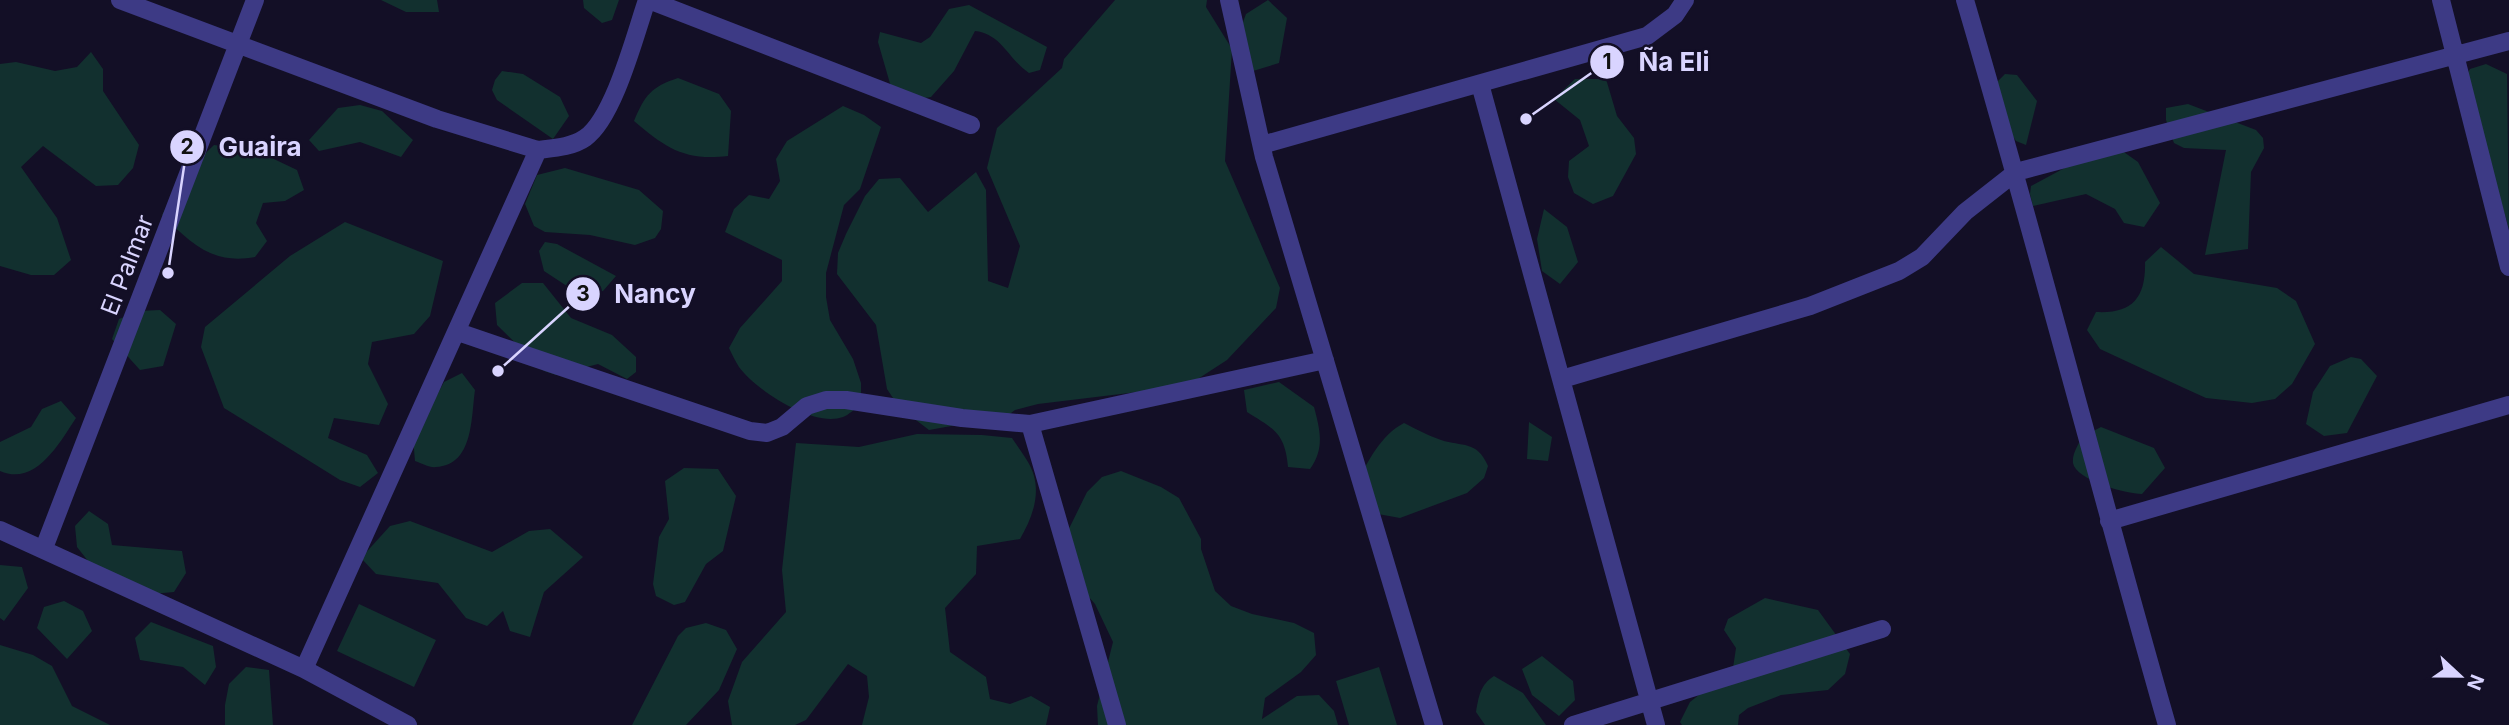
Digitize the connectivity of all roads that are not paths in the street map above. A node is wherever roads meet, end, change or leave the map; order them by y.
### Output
1 (121, 0) edge
2 (255, 0) edge
3 (648, 0) edge
4 (1229, 0) edge
5 (1685, 0) edge
6 (1965, 0) edge
7 (2441, 0) edge
8 (2509, 41) edge
9 (238, 44) junction
10 (2455, 55) junction
11 (1480, 84) junction
12 (971, 125) dead end
13 (1262, 145) junction
14 (538, 150) junction
15 (2015, 172) junction
16 (2509, 267) edge
17 (458, 332) junction
18 (1325, 360) junction
19 (1562, 379) junction
20 (2509, 405) edge
21 (1030, 424) junction
22 (2109, 521) junction
23 (0, 530) edge
24 (44, 548) junction
25 (1882, 629) dead end
26 (304, 669) junction
27 (1650, 701) junction
28 (408, 725) edge
29 (1117, 725) edge
30 (1434, 725) edge
31 (1573, 725) edge
32 (1656, 725) edge
33 (2167, 725) edge

1 - 9 street
2 - 9 street, El Palmar
3 - 12 street
3 - 14 street
4 - 13 street
5 - 11 street
6 - 15 street
7 - 10 street
8 - 10 street
9 - 14 street
9 - 24 street, El Palmar
10 - 15 street
10 - 16 street
11 - 13 street
11 - 19 street
13 - 18 street
14 - 17 street
15 - 19 street
15 - 22 street
17 - 21 street
17 - 26 street
18 - 21 street
18 - 30 street
19 - 27 street
20 - 22 street
21 - 29 street
22 - 33 street
23 - 24 street
24 - 26 street
25 - 27 street
26 - 28 street
27 - 31 street
27 - 32 street

